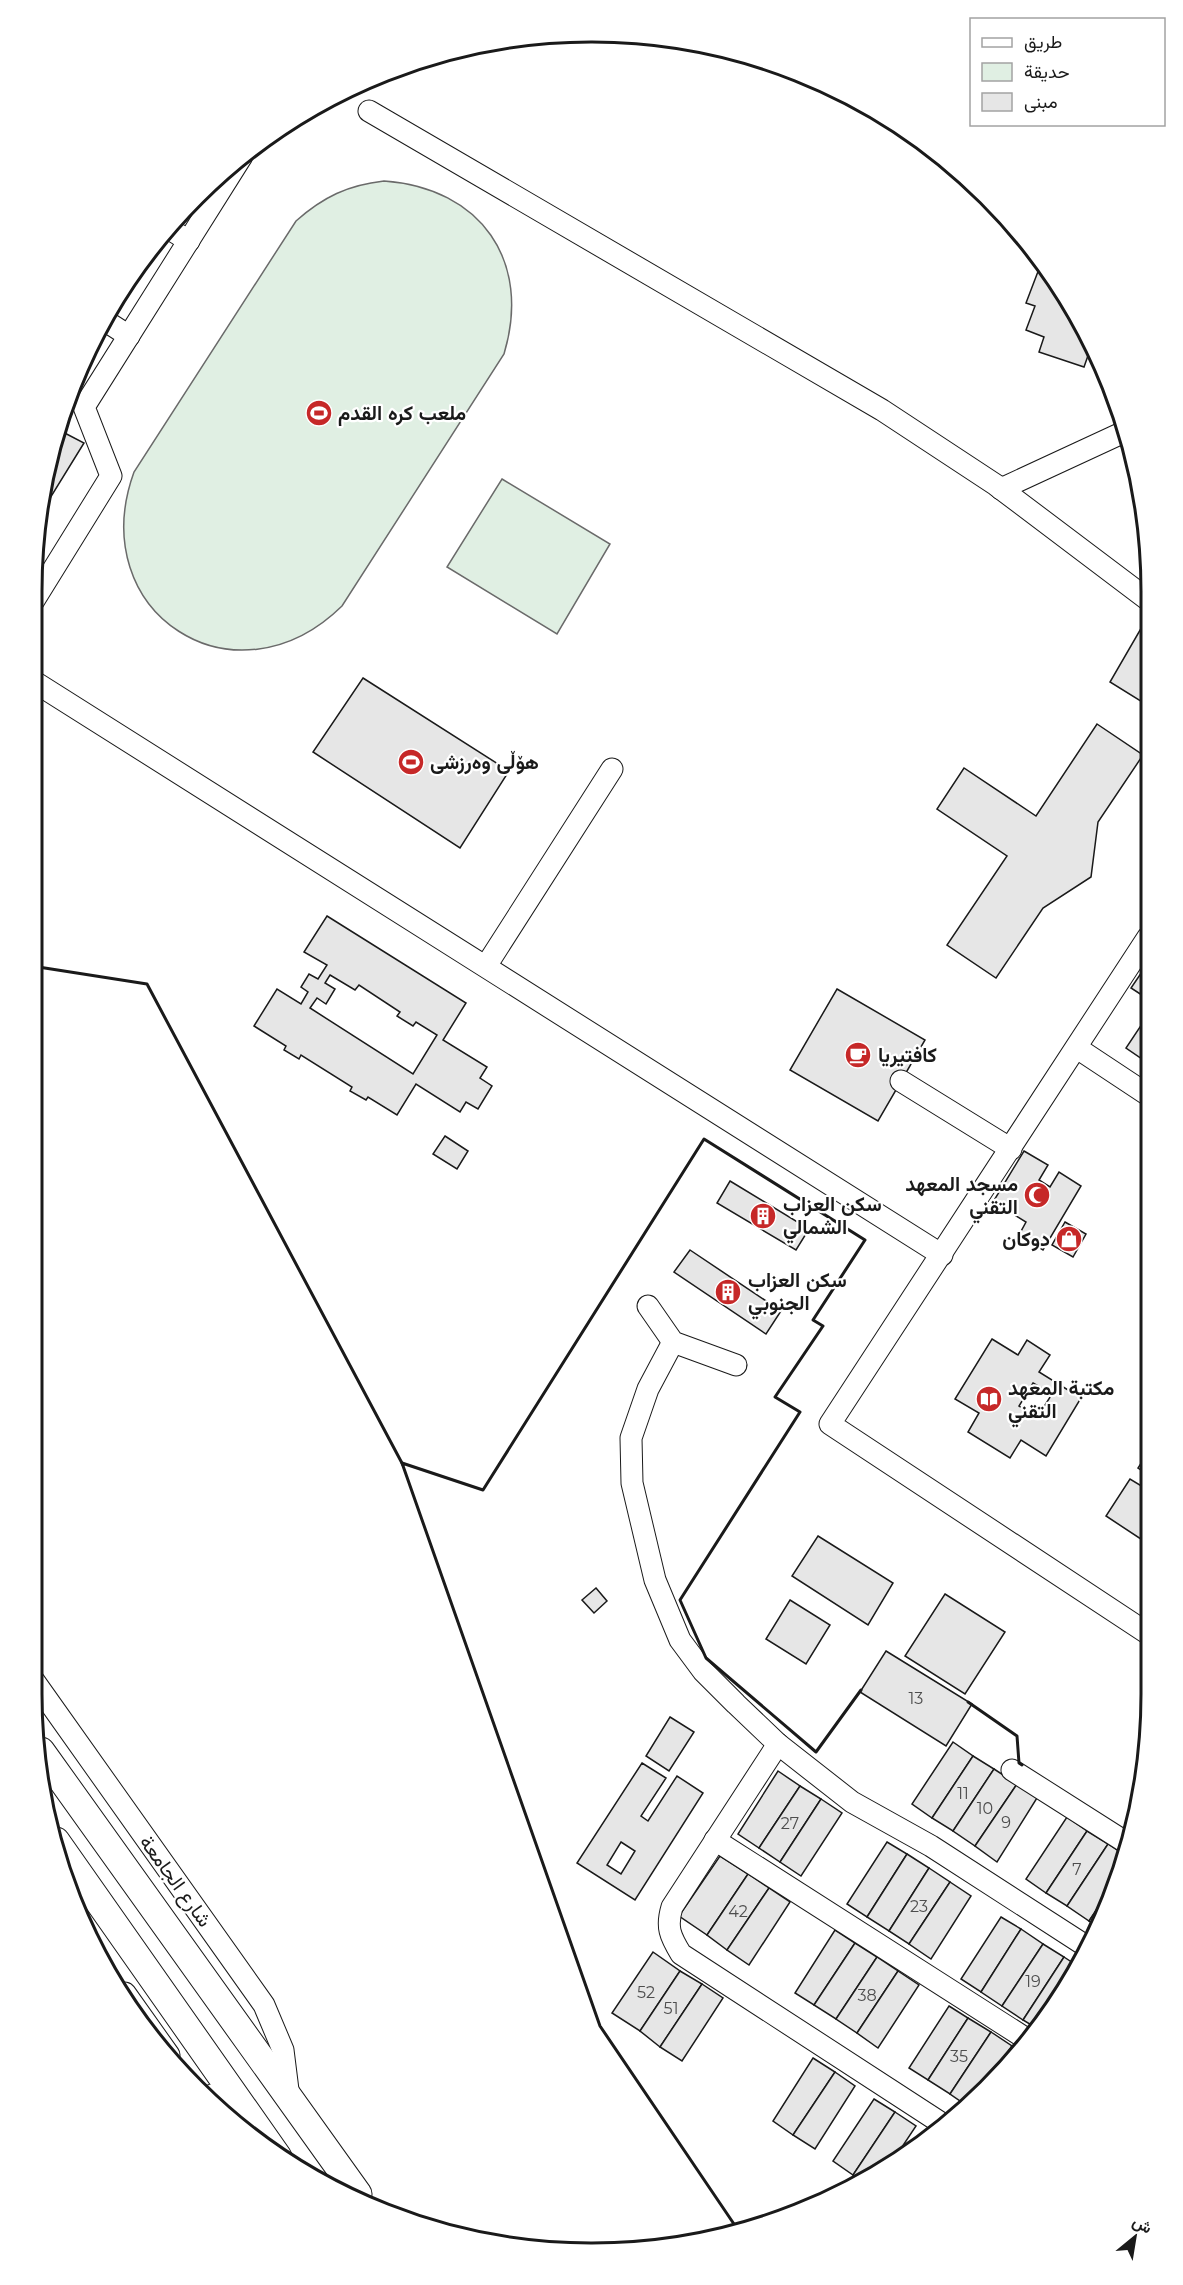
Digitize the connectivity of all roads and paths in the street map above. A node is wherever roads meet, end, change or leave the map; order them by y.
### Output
1 (369, 111) dead end
2 (227, 180) edge
3 (175, 232) edge
4 (189, 241) junction
5 (112, 325) edge
6 (129, 336) junction
7 (1118, 435) edge
8 (1001, 489) junction
9 (42, 587) edge
10 (1141, 594) edge
11 (42, 687) edge
12 (612, 769) dead end
13 (1141, 948) edge
14 (486, 966) junction
15 (1077, 1048) junction
16 (901, 1081) dead end
17 (1141, 1090) edge
18 (1011, 1149) junction
19 (942, 1255) junction
20 (648, 1306) dead end
21 (673, 1342) junction
22 (736, 1365) dead end
23 (1141, 1629) edge
24 (42, 1692) edge
25 (778, 1744) junction
26 (46, 1758) edge
27 (1012, 1770) dead end
28 (1121, 1839) edge
29 (715, 1840) junction
30 (67, 1857) edge
31 (1081, 1943) edge
32 (1022, 2035) edge
33 (289, 2098) junction
34 (224, 2102) edge
35 (251, 2118) junction
36 (937, 2120) edge
37 (260, 2131) edge
38 (354, 2189) edge

1 - 8 street
2 - 4 street
3 - 4 street
4 - 6 street
5 - 6 street
6 - 9 street
7 - 8 street
8 - 10 street
11 - 14 street
12 - 14 street
13 - 15 street
14 - 19 street
15 - 17 street
15 - 18 street
16 - 18 street
18 - 19 street
19 - 23 street
20 - 21 street
21 - 22 street
21 - 25 street
24 - 33 street, شارع الجامعة
25 - 29 street
25 - 31 street
26 - 33 main road
27 - 28 street
29 - 32 street
29 - 36 street
30 - 35 main road
33 - 38 main road
34 - 35 street
35 - 37 main road

